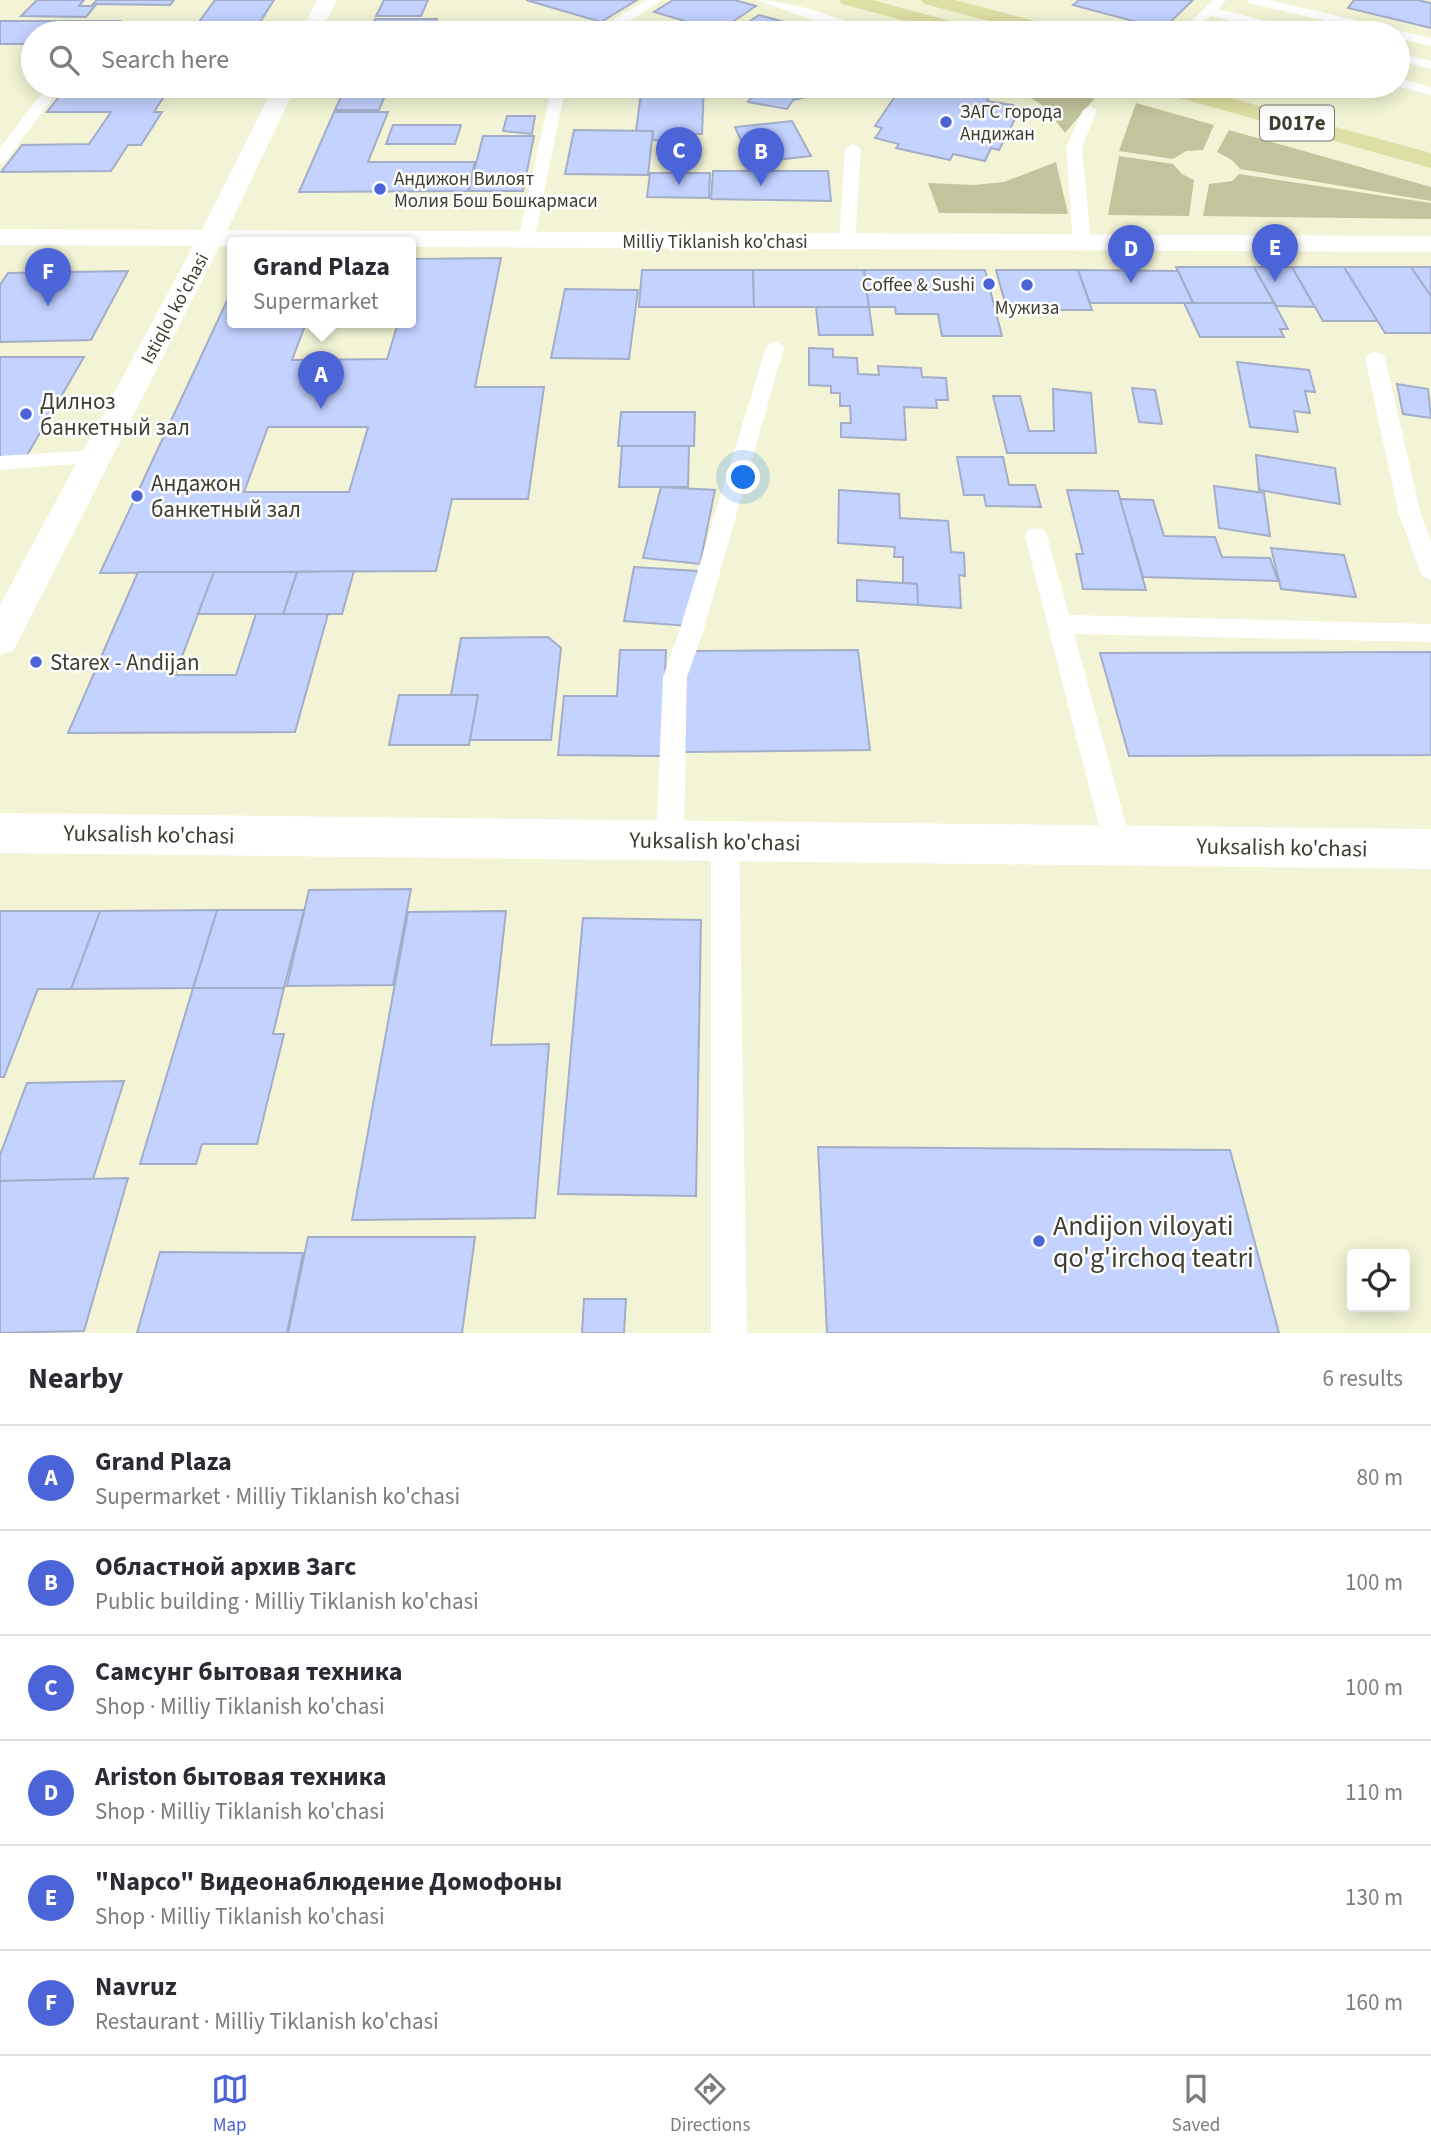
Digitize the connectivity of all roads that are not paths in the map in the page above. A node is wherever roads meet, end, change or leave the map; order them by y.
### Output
1 (327, 0) edge
2 (656, 0) edge
3 (763, 0) edge
4 (849, 0) edge
5 (931, 0) edge
6 (1220, 0) edge
7 (1254, 0) edge
8 (1208, 11) junction
9 (316, 21) edge
10 (621, 21) edge
11 (827, 21) edge
12 (929, 21) edge
13 (1012, 21) edge
14 (1198, 21) edge
15 (1250, 21) edge
16 (1341, 21) edge
17 (1410, 37) edge
18 (1431, 42) edge
19 (1410, 60) edge
20 (1431, 65) edge
21 (1410, 85) edge
22 (1431, 90) edge
23 (46, 98) edge
24 (279, 98) edge
25 (556, 98) edge
26 (1205, 98) edge
27 (1090, 110) dead end
28 (853, 149) dead end
29 (0, 159) edge
30 (1431, 161) edge
31 (0, 237) edge
32 (210, 239) junction
33 (227, 239) edge
34 (416, 240) edge
35 (526, 240) junction
36 (847, 241) junction
37 (1082, 243) junction
38 (1431, 244) edge
39 (775, 347) dead end
40 (1375, 358) dead end
41 (95, 457) junction
42 (0, 463) edge
43 (1036, 536) dead end
44 (1431, 571) edge
45 (1059, 624) junction
46 (1431, 633) edge
47 (0, 640) edge
48 (0, 832) edge
49 (670, 841) junction
50 (725, 842) junction
51 (1118, 846) junction
52 (1431, 849) edge
53 (729, 1333) edge

1 - 9 street
2 - 10 lane
3 - 11 lane
4 - 12 main road
5 - 13 main road
6 - 8 lane
7 - 16 lane
8 - 14 lane
8 - 15 lane
17 - 18 lane
19 - 20 lane
21 - 22 lane
23 - 29 lane
24 - 32 street, Istiqlol ko'chasi
25 - 35 lane
26 - 30 main road, D017e
27 - 37 lane
28 - 36 lane
31 - 32 street, Milliy Tiklanish ko'chasi
32 - 33 street, Milliy Tiklanish ko'chasi
32 - 41 street, Istiqlol ko'chasi
34 - 35 street, Milliy Tiklanish ko'chasi
35 - 36 street, Milliy Tiklanish ko'chasi
36 - 37 street, Milliy Tiklanish ko'chasi
37 - 38 street, Milliy Tiklanish ko'chasi
39 - 49 lane
40 - 44 lane
41 - 42 lane
41 - 47 street, Istiqlol ko'chasi
43 - 45 lane
45 - 46 lane
45 - 51 lane
48 - 49 street, Yuksalish ko'chasi
49 - 50 street, Yuksalish ko'chasi
50 - 51 street, Yuksalish ko'chasi
50 - 53 lane
51 - 52 street, Yuksalish ko'chasi

